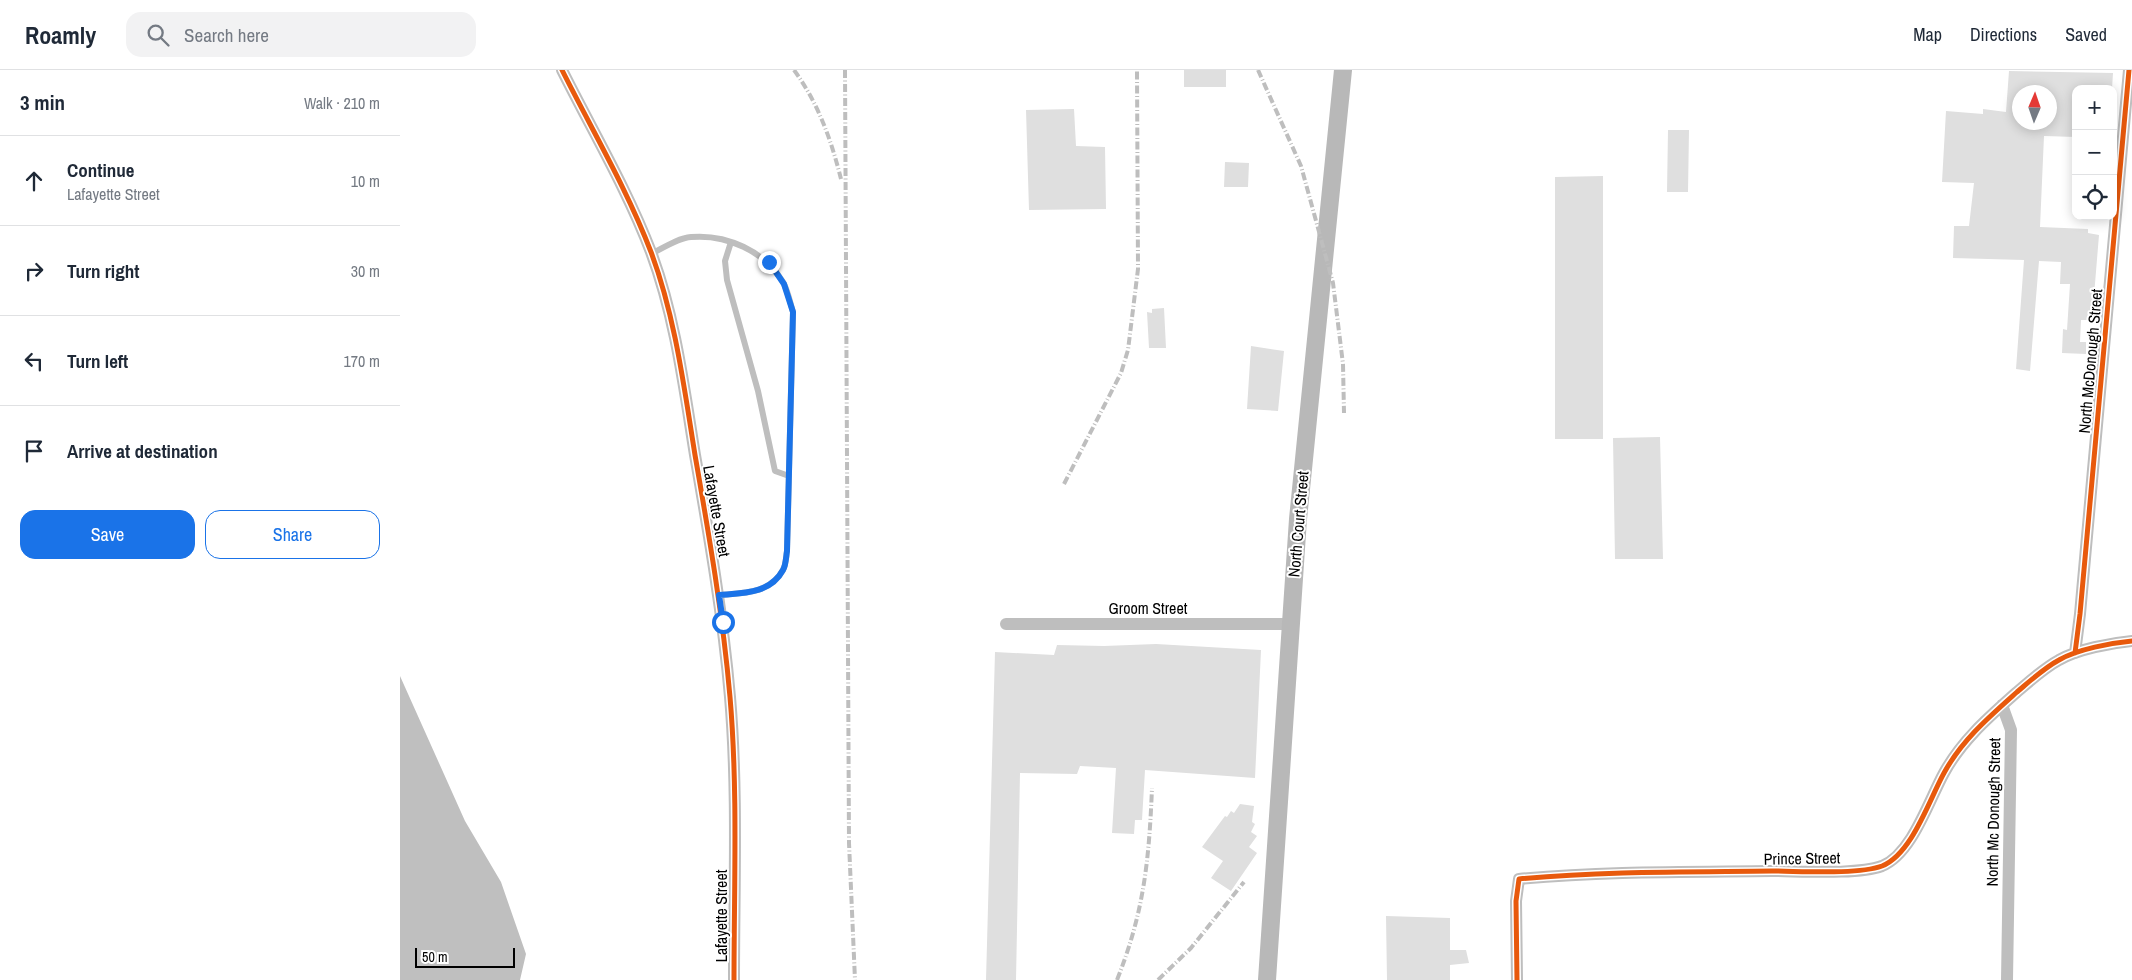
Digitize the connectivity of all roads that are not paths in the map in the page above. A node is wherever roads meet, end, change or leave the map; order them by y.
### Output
1 (562, 70) edge
2 (1343, 70) edge
3 (2129, 70) edge
4 (731, 242) junction
5 (651, 254) junction
6 (789, 476) junction
7 (719, 595) junction
8 (1006, 624) dead end
9 (1290, 624) junction
10 (2132, 641) edge
11 (2075, 654) junction
12 (2002, 704) junction
13 (734, 980) edge
14 (1266, 980) edge
15 (1517, 980) edge
16 (2007, 980) edge

1 - 5 street, Lafayette Street
2 - 9 main road, North Court Street
3 - 11 street, North McDonough Street
4 - 5 lane
4 - 6 lane
4 - 6 lane
5 - 7 street, Lafayette Street
6 - 7 lane
7 - 13 street, Lafayette Street
8 - 9 street, Groom Street
9 - 14 main road, North Court Street
10 - 11 street
11 - 12 street
12 - 15 street, Prince Street
12 - 16 street, North Mc Donough Street

